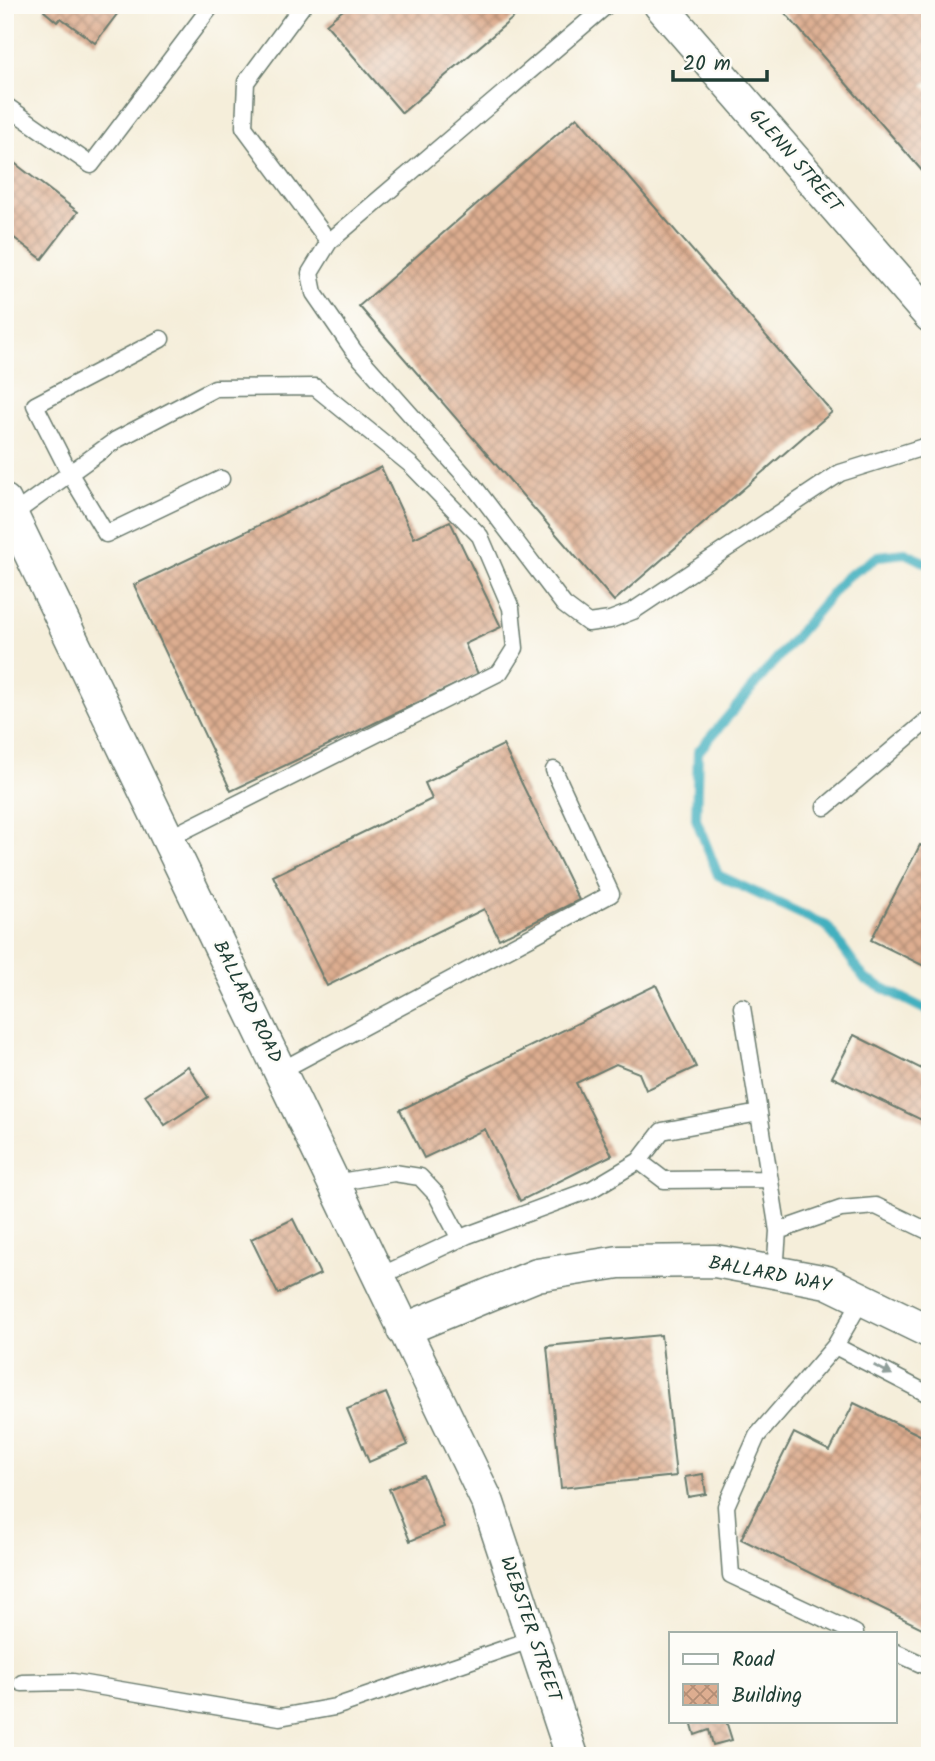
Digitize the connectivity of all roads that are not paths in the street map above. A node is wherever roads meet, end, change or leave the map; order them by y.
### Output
1 (212, 5) edge
2 (303, 5) edge
3 (607, 5) edge
4 (660, 5) edge
5 (5, 105) edge
6 (329, 242) junction
7 (929, 313) edge
8 (161, 339) dead end
9 (930, 446) edge
10 (70, 474) junction
11 (221, 479) dead end
12 (9, 508) edge
13 (930, 718) edge
14 (554, 770) dead end
15 (825, 807) dead end
16 (169, 838) junction
17 (742, 1007) dead end
18 (281, 1071) junction
19 (759, 1113) junction
20 (639, 1161) junction
21 (770, 1179) junction
22 (334, 1183) junction
23 (778, 1231) junction
24 (930, 1232) edge
25 (460, 1239) junction
26 (775, 1272) junction
27 (378, 1277) junction
28 (862, 1299) junction
29 (403, 1330) junction
30 (930, 1332) edge
31 (835, 1346) junction
32 (930, 1395) edge
33 (488, 1503) joint
34 (853, 1632) edge
35 (533, 1639) junction
36 (897, 1652) edge
37 (930, 1668) edge
38 (22, 1683) dead end
39 (572, 1756) edge

1 - 5 lane
2 - 6 lane
3 - 6 lane
4 - 7 street, GLENN STREET
6 - 9 lane
8 - 10 lane
10 - 11 lane
10 - 12 lane
10 - 16 lane
12 - 16 street, BALLARD ROAD
13 - 15 lane
14 - 18 lane
16 - 18 street, BALLARD ROAD
17 - 19 lane
18 - 22 street, BALLARD ROAD
19 - 20 lane
19 - 21 lane
20 - 21 lane
20 - 25 lane
21 - 23 lane
22 - 25 lane
22 - 27 street, BALLARD ROAD
23 - 24 lane
23 - 26 lane
25 - 27 lane
26 - 28 street, BALLARD WAY
26 - 29 street, BALLARD WAY
27 - 29 street, BALLARD ROAD
28 - 30 street, BALLARD WAY
28 - 31 lane
29 - 33 street, BALLARD ROAD
31 -> 32 lane
31 - 34 lane
33 - 35 street, WEBSTER STREET
35 - 38 lane
35 - 39 street, WEBSTER STREET
36 - 37 lane

